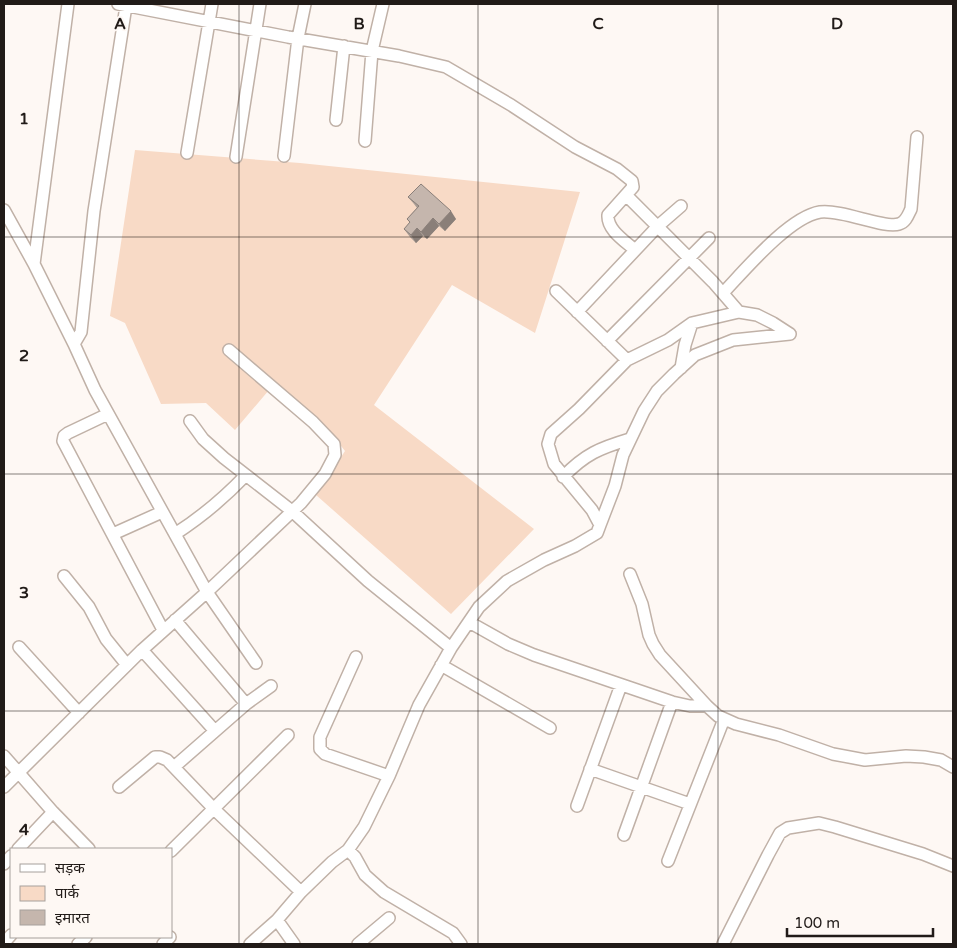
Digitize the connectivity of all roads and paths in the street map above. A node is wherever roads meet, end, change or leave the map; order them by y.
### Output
1 (68, 4) edge
2 (212, 4) edge
3 (260, 4) edge
4 (305, 4) edge
5 (384, 4) edge
6 (122, 5) edge
7 (156, 8) edge
8 (209, 21) junction
9 (256, 30) junction
10 (298, 38) junction
11 (344, 46) junction
12 (372, 51) junction
13 (336, 120) dead end
14 (917, 138) dead end
15 (364, 141) dead end
16 (187, 154) dead end
17 (284, 156) dead end
18 (236, 157) dead end
19 (626, 195) junction
20 (681, 206) dead end
21 (4, 210) edge
22 (658, 226) junction
23 (709, 238) dead end
24 (634, 250) junction
25 (690, 258) junction
26 (34, 264) junction
27 (556, 291) dead end
28 (723, 293) junction
29 (577, 312) junction
30 (739, 312) junction
31 (692, 323) junction
32 (607, 341) junction
33 (74, 344) junction
34 (229, 350) dead end
35 (627, 360) junction
36 (681, 368) junction
37 (108, 414) junction
38 (190, 421) dead end
39 (630, 439) junction
40 (246, 475) junction
41 (563, 477) junction
42 (292, 511) junction
43 (162, 512) junction
44 (600, 525) junction
45 (113, 534) junction
46 (175, 534) junction
47 (630, 574) dead end
48 (64, 576) dead end
49 (206, 592) junction
50 (175, 620) junction
51 (469, 622) junction
52 (164, 630) junction
53 (19, 647) dead end
54 (450, 648) junction
55 (142, 650) junction
56 (356, 657) dead end
57 (256, 663) dead end
58 (127, 665) junction
59 (440, 665) junction
60 (620, 685) junction
61 (271, 686) dead end
62 (672, 702) junction
63 (246, 704) junction
64 (707, 706) junction
65 (79, 713) junction
66 (724, 719) junction
67 (550, 728) dead end
68 (215, 731) junction
69 (288, 735) dead end
70 (4, 756) edge
71 (174, 767) junction
72 (953, 767) edge
73 (590, 769) junction
74 (20, 772) junction
75 (389, 776) junction
76 (4, 787) edge
77 (119, 787) dead end
78 (642, 787) junction
79 (690, 804) junction
80 (576, 806) dead end
81 (214, 809) junction
82 (53, 812) junction
83 (624, 835) dead end
84 (19, 848) edge
85 (88, 848) edge
86 (172, 850) edge
87 (348, 850) junction
88 (668, 861) dead end
89 (953, 866) edge
90 (302, 892) junction
91 (389, 918) dead end
92 (277, 920) junction
93 (250, 944) edge
94 (294, 944) edge
95 (358, 944) edge
96 (461, 944) edge
97 (723, 944) edge

1 - 26 street
2 - 8 street
3 - 9 street
4 - 10 street
5 - 12 street
6 - 7 street
6 - 33 street
7 - 8 street
8 - 9 street
8 - 16 street
9 - 10 street
9 - 18 street
10 - 11 street
10 - 17 street
11 - 12 street
11 - 13 street
12 - 15 street
12 - 19 street
14 - 28 street
19 - 22 street
19 - 24 street
20 - 22 street
21 - 26 street
22 - 24 street
22 - 25 street
23 - 25 street
24 - 29 street
25 - 28 street
25 - 32 street
26 - 33 street
27 - 29 street
28 - 30 street
29 - 32 street
30 - 31 street
30 - 36 street
31 - 35 street
31 - 36 street
32 - 35 street
33 - 37 street
34 - 42 street
35 - 41 street
36 - 39 street
37 - 43 street
37 - 45 street
38 - 40 street
39 - 41 street
39 - 44 street
40 - 42 street
40 - 46 street
41 - 44 street
42 - 49 street
42 - 54 street
43 - 45 street
43 - 46 street
44 - 51 street
45 - 52 street
46 - 49 street
47 - 64 street
48 - 58 street
49 - 50 street
49 - 57 street
50 - 52 street
50 - 63 street
51 - 54 street
51 - 60 street
52 - 55 street
53 - 65 street
54 - 59 street
55 - 58 street
55 - 68 street
56 - 75 street
58 - 65 street
59 - 67 street
59 - 75 street
60 - 62 street
60 - 73 street
61 - 63 street
62 - 64 street
62 - 78 street
63 - 68 street
64 - 66 street
65 - 74 street
66 - 72 street
66 - 79 street
68 - 71 street
69 - 81 street
70 - 74 street
71 - 77 street
71 - 81 street
73 - 78 street
73 - 80 street
74 - 76 street
74 - 82 street
75 - 87 street
78 - 79 street
78 - 83 street
79 - 88 street
81 - 86 street
81 - 90 street
82 - 84 street
82 - 85 street
87 - 90 street
87 - 96 street
89 - 97 street
90 - 92 street
91 - 95 street
92 - 93 street
92 - 94 street

